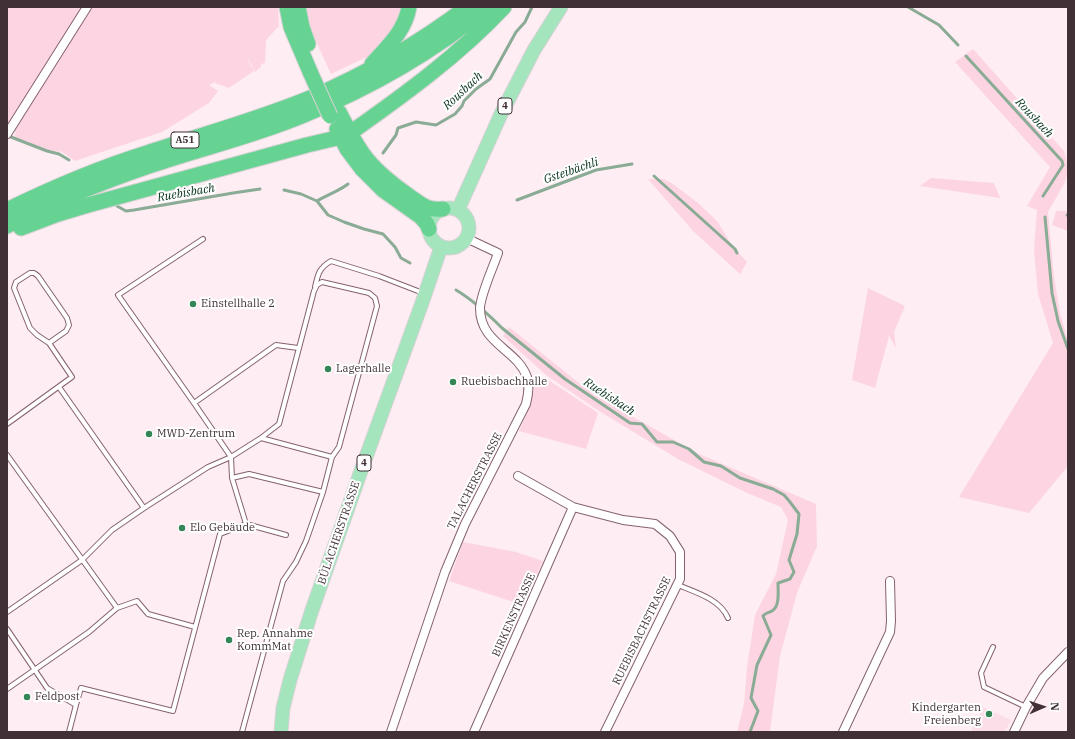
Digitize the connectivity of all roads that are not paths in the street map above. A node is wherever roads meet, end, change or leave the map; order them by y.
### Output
1 (86, 7) edge
2 (287, 7) edge
3 (298, 7) edge
4 (409, 7) edge
5 (467, 7) edge
6 (488, 7) edge
7 (504, 7) edge
8 (561, 7) edge
9 (316, 72) junction
10 (364, 72) junction
11 (9, 130) edge
12 (345, 135) junction
13 (442, 209) junction
14 (7, 210) edge
15 (458, 210) junction
16 (7, 226) edge
17 (429, 229) junction
18 (7, 233) edge
19 (466, 238) junction
20 (202, 239) dead end
21 (441, 247) junction
22 (314, 291) junction
23 (425, 294) junction
24 (49, 343) junction
25 (298, 348) junction
26 (59, 387) junction
27 (194, 403) junction
28 (7, 424) edge
29 (261, 438) junction
30 (7, 455) edge
31 (231, 457) junction
32 (332, 457) junction
33 (518, 476) dead end
34 (232, 478) junction
35 (323, 492) junction
36 (573, 507) junction
37 (144, 508) junction
38 (246, 524) junction
39 (286, 535) dead end
40 (82, 560) junction
41 (890, 582) dead end
42 (678, 585) junction
43 (117, 608) junction
44 (7, 612) edge
45 (728, 618) dead end
46 (195, 627) junction
47 (7, 629) edge
48 (993, 648) dead end
49 (1068, 652) edge
50 (35, 670) junction
51 (7, 689) edge
52 (76, 705) junction
53 (1026, 707) junction
54 (69, 732) edge
55 (242, 732) edge
56 (281, 732) edge
57 (391, 732) edge
58 (474, 732) edge
59 (605, 732) edge
60 (843, 732) edge
61 (1014, 732) edge

1 - 11 street
2 - 9 highway
3 - 9 highway
4 - 10 highway
5 - 10 highway, A51
6 - 16 highway, A51
7 - 12 highway
8 - 15 main road, 4
9 - 12 highway, bridge
10 - 14 highway, A51
12 - 13 highway
12 - 17 highway
12 - 18 highway
13 - 15 main road
13 - 17 main road
15 - 19 main road
17 - 21 main road
19 - 21 main road
19 - 57 street, TALACHERSTRASSE
20 - 27 lane
21 - 23 main road, BÜLACHERSTRASSE / 4
22 - 23 lane
22 - 25 lane
22 - 32 lane
23 - 56 main road, BÜLACHERSTRASSE / 4
24 - 24 lane
24 - 26 lane
25 - 27 lane
25 - 29 lane
26 - 28 lane
26 - 37 lane
27 - 31 lane
29 - 31 lane
29 - 32 lane
30 - 40 lane
31 - 34 lane
31 - 37 lane
32 - 35 lane
33 - 36 street, RUEBISBACHSTRASSE
34 - 35 lane
34 - 38 lane
35 - 55 lane
36 - 42 street, RUEBISBACHSTRASSE
36 - 58 street, BIRKENSTRASSE
37 - 40 lane
38 - 39 lane
38 - 46 lane
40 - 43 lane
40 - 44 lane
41 - 60 street
42 - 45 lane
42 - 59 street, RUEBISBACHSTRASSE
43 - 46 lane
43 - 50 lane
46 - 52 lane
47 - 50 lane
48 - 53 lane
49 - 53 street
50 - 51 lane
50 - 52 lane
52 - 54 lane
53 - 61 street

